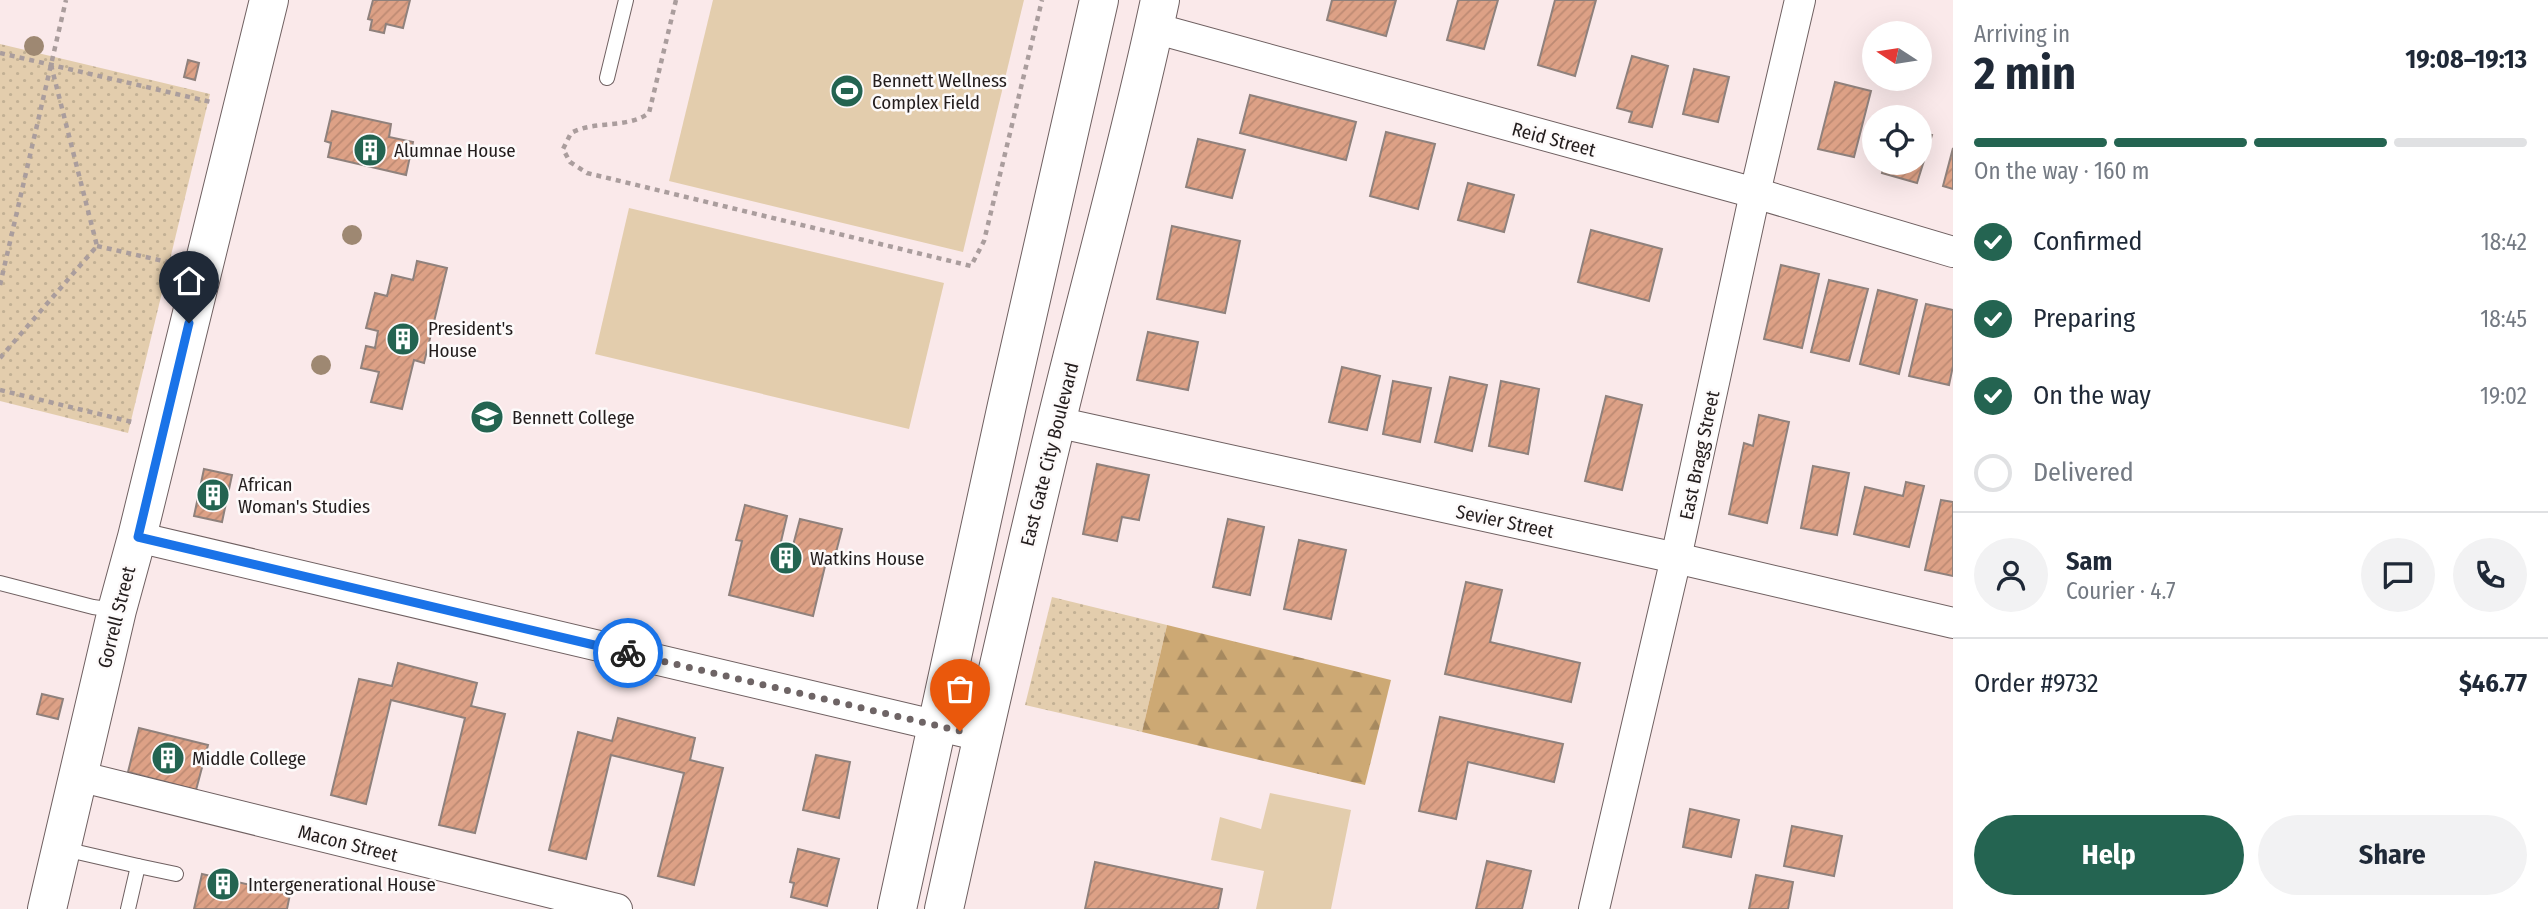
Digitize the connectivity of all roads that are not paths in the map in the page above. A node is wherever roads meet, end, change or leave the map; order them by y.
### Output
1 (268, 0) edge
2 (626, 0) edge
3 (1099, 0) edge
4 (1800, 0) edge
5 (1157, 14) edge
6 (607, 78) dead end
7 (1755, 193) junction
8 (1953, 252) edge
9 (1056, 422) junction
10 (138, 537) junction
11 (1676, 558) junction
12 (0, 583) edge
13 (117, 610) junction
14 (1953, 623) edge
15 (937, 726) junction
16 (981, 736) junction
17 (78, 776) junction
18 (61, 848) junction
19 (138, 866) junction
20 (176, 874) dead end
21 (47, 909) edge
22 (128, 909) edge
23 (617, 909) edge
24 (897, 909) edge
25 (944, 909) edge
26 (1594, 909) edge

1 - 10 main road, Gorrell Street
2 - 6 lane
3 - 15 main road
4 - 7 street, East Bragg Street
5 - 7 street, Reid Street
5 - 9 main road, East Gate City Boulevard
7 - 8 street, Reid Street
7 - 11 street, East Bragg Street
9 - 11 street, Sevier Street
9 - 16 main road, East Gate City Boulevard
10 - 13 main road, Gorrell Street
10 - 15 street
11 - 14 street, Sevier Street
11 - 26 street, East Bragg Street
12 - 13 lane
13 - 17 main road, Gorrell Street
15 - 16 street
15 - 24 main road
16 - 25 main road, East Gate City Boulevard
17 - 18 main road, Gorrell Street
17 - 23 street, Macon Street
18 - 19 lane
18 - 21 main road, Gorrell Street
19 - 20 lane
19 - 22 lane

